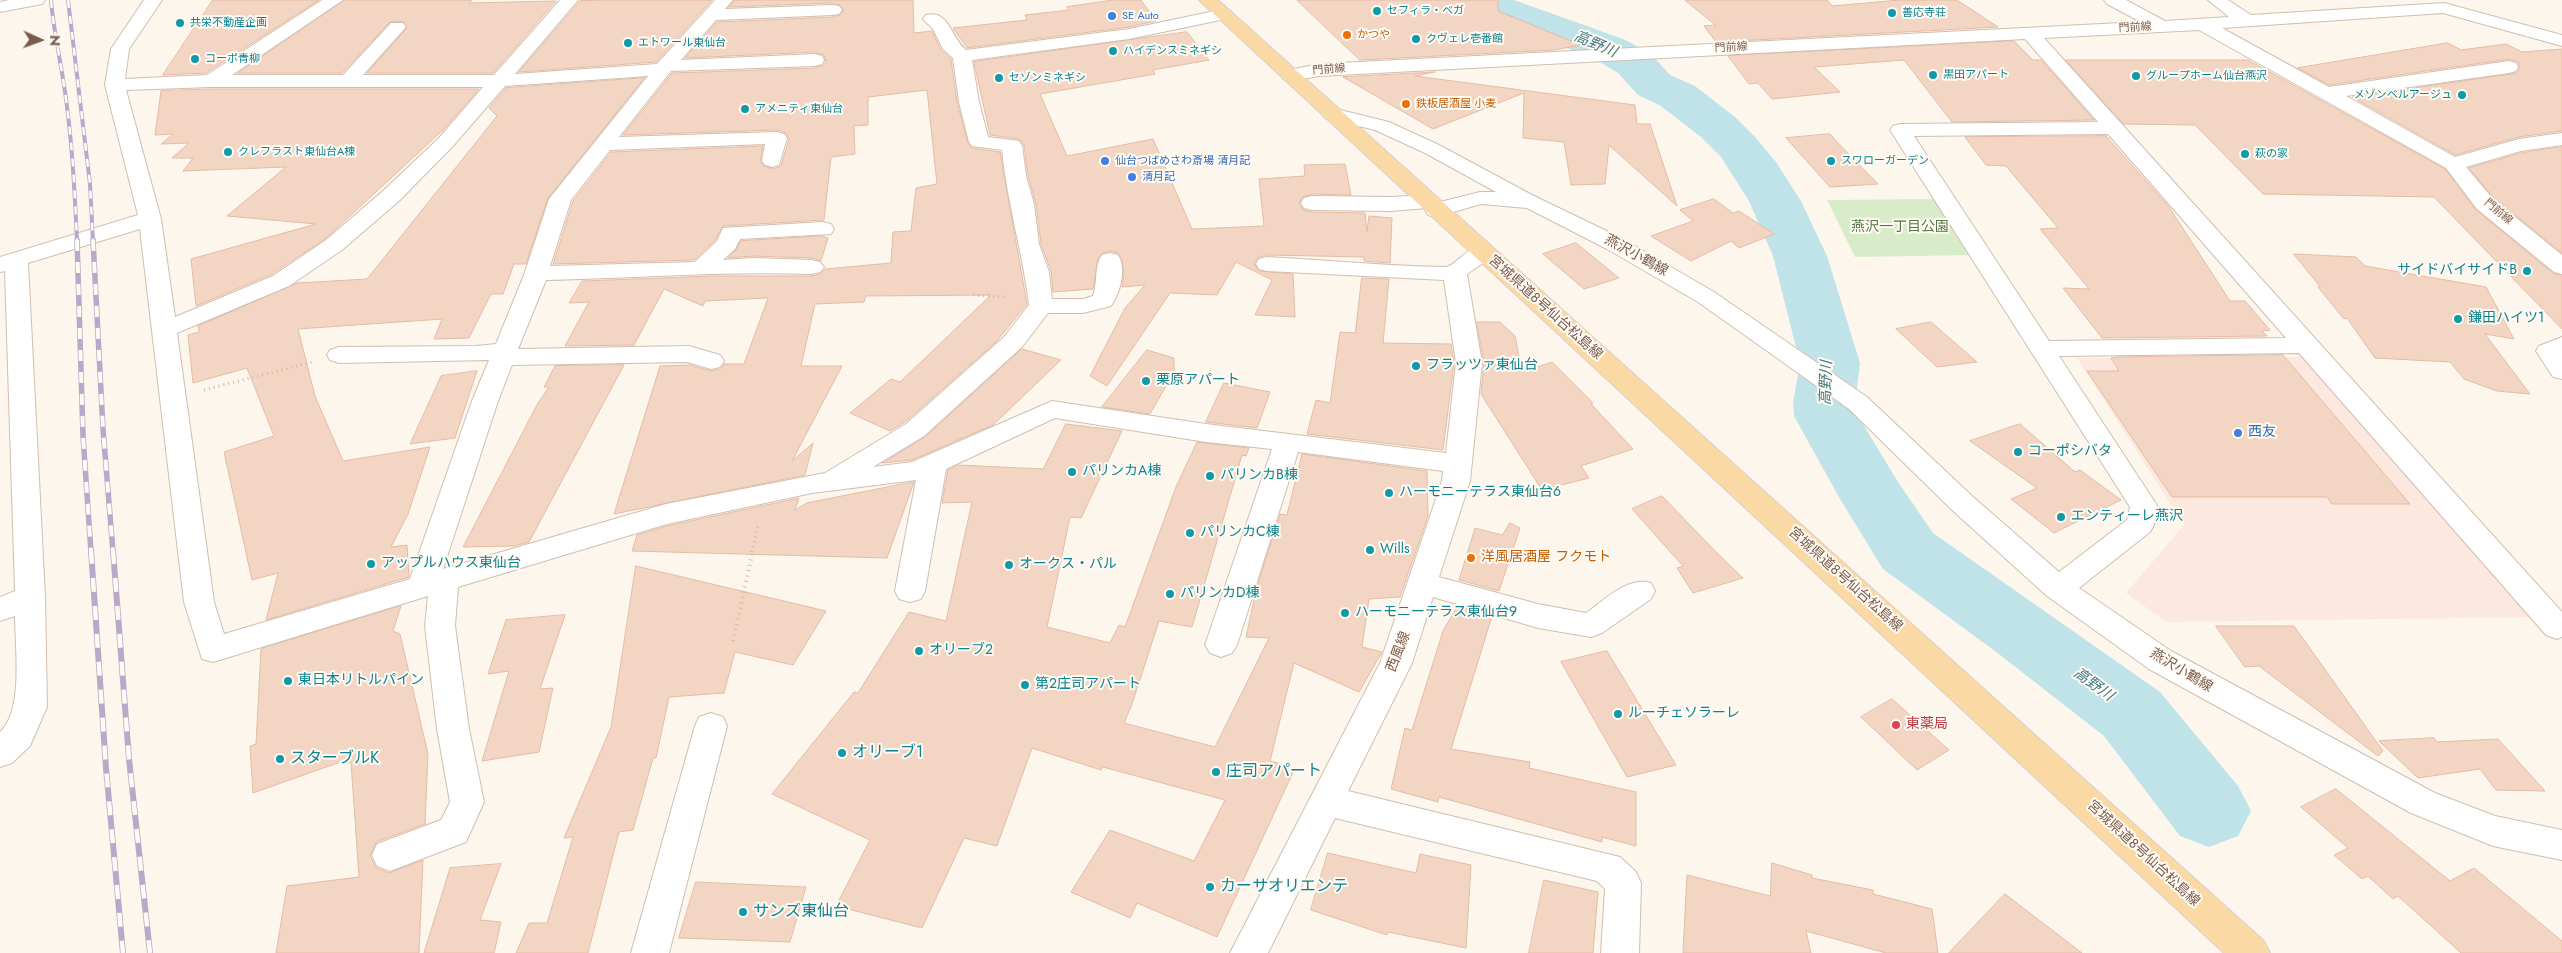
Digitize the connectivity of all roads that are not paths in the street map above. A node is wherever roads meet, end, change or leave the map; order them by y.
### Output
1 (36, 0) edge
2 (153, 0) edge
3 (334, 0) edge
4 (569, 0) edge
5 (2113, 0) edge
6 (2217, 0) edge
7 (1216, 7) edge
8 (0, 8) edge
9 (718, 8) edge
10 (833, 10) dead end
11 (932, 19) dead end
12 (2247, 21) junction
13 (2202, 24) junction
14 (2162, 26) junction
15 (397, 27) dead end
16 (2030, 33) junction
17 (2562, 41) edge
18 (962, 56) junction
19 (814, 60) dead end
20 (665, 67) junction
21 (2509, 67) dead end
22 (1290, 75) junction
23 (211, 81) junction
24 (498, 81) junction
25 (347, 82) junction
26 (115, 85) junction
27 (2327, 93) junction
28 (1332, 114) junction
29 (2114, 128) junction
30 (2562, 139) edge
31 (602, 144) junction
32 (772, 161) dead end
33 (2453, 164) junction
34 (1532, 202) junction
35 (1312, 203) dead end
36 (1432, 206) junction
37 (150, 219) junction
38 (823, 229) dead end
39 (1484, 252) junction
40 (1110, 260) dead end
41 (8, 263) edge
42 (1267, 264) dead end
43 (812, 266) dead end
44 (2562, 268) edge
45 (701, 269) junction
46 (536, 273) junction
47 (1455, 274) junction
48 (1041, 306) junction
49 (164, 330) junction
50 (2306, 345) junction
51 (2562, 345) edge
52 (2042, 349) junction
53 (504, 353) junction
54 (339, 355) road end
55 (711, 361) dead end
56 (2562, 372) edge
57 (1288, 442) junction
58 (1457, 464) junction
59 (933, 465) junction
60 (826, 482) junction
61 (1422, 583) junction
62 (433, 584) junction
63 (2058, 588) junction
64 (910, 591) dead end
65 (1640, 591) dead end
66 (30, 597) junction
67 (0, 610) edge
68 (2557, 627) dead end
69 (1221, 644) dead end
70 (711, 726) dead end
71 (0, 753) edge
72 (1327, 801) junction
73 (2562, 844) edge
74 (390, 855) dead end
75 (650, 953) edge
76 (1245, 953) edge
77 (1620, 953) edge
78 (2251, 953) edge

1 - 8 street
2 - 26 street
3 - 23 street
4 - 24 street
5 - 14 street
6 - 12 street
7 - 18 street
7 - 22 main road, 宮城県道8号仙台松島線
9 - 10 street
9 - 20 street
11 - 18 street
12 - 13 street
12 - 17 street
13 - 14 street, 門前線
13 - 27 street, 門前線
14 - 16 street, 門前線
15 - 25 street
16 - 22 street, 門前線
16 - 29 street
18 - 48 street
19 - 20 street
20 - 24 street
20 - 31 street
21 - 27 street
22 - 28 main road, 宮城県道8号仙台松島線
23 - 25 street
23 - 26 street
24 - 25 street
24 - 49 street
26 - 37 street
27 - 33 street, 門前線
28 - 34 street
28 - 36 main road, 宮城県道8号仙台松島線
29 - 50 street
29 - 52 street
30 - 33 street
31 - 32 street
31 - 46 street
33 - 44 street, 門前線
34 - 36 street, 燕沢小鶴線
34 - 63 street, 燕沢小鶴線
35 - 36 street, 燕沢小鶴線
36 - 39 main road, 宮城県道8号仙台松島線
37 - 41 street
37 - 49 street
38 - 45 street
39 - 47 street
39 - 78 main road, 宮城県道8号仙台松島線
40 - 48 street
41 - 66 street
42 - 47 street
43 - 45 street
45 - 46 street
46 - 53 street
47 - 58 street, 西風線
48 - 60 street
49 - 62 street
50 - 52 street
50 - 68 street
51 - 56 street
52 - 63 street
53 - 54 street
53 - 55 street
53 - 62 street
57 - 58 street
57 - 59 street
57 - 69 street
58 - 61 street, 西風線
59 - 60 street
59 - 64 street
60 - 62 street
61 - 65 street
61 - 72 street, 西風線
62 - 74 street
63 - 73 street, 燕沢小鶴線
66 - 67 street
66 - 71 street
70 - 75 street
72 - 76 street, 西風線
72 - 77 street

